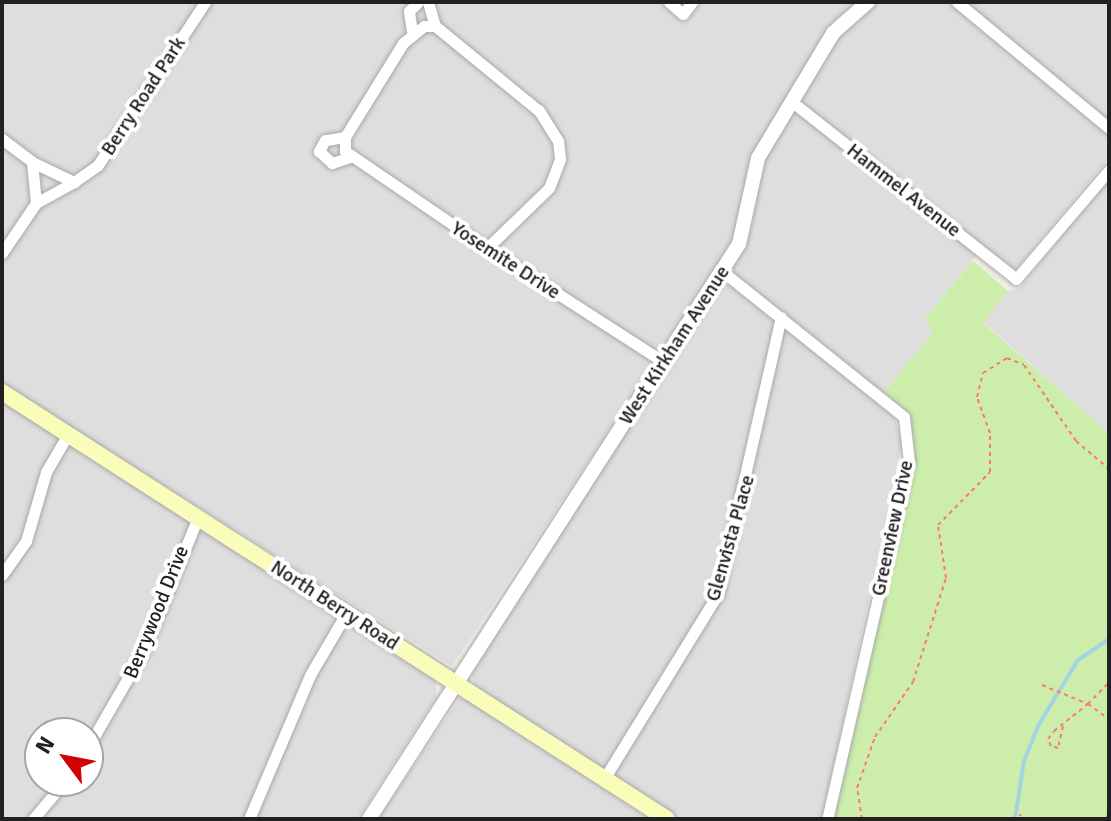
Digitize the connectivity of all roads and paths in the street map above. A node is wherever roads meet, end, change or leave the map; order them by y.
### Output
1 (205, 2) edge
2 (418, 2) edge
3 (428, 2) edge
4 (669, 2) edge
5 (692, 2) edge
6 (868, 2) edge
7 (957, 2) edge
8 (435, 26) junction
9 (412, 31) junction
10 (791, 101) junction
11 (1109, 128) edge
12 (345, 137) junction
13 (2, 139) edge
14 (347, 154) junction
15 (32, 162) junction
16 (1109, 170) edge
17 (74, 182) junction
18 (36, 203) junction
19 (487, 248) junction
20 (2, 253) edge
21 (722, 271) junction
22 (781, 317) junction
23 (664, 362) junction
24 (2, 392) edge
25 (68, 434) junction
26 (1109, 469) edge
27 (198, 517) junction
28 (2, 575) edge
29 (347, 612) junction
30 (1109, 682) edge
31 (457, 683) junction
32 (1042, 685) dead end
33 (1088, 704) junction
34 (1109, 719) edge
35 (104, 720) edge
36 (1063, 726) junction
37 (604, 779) junction
38 (52, 797) edge
39 (1109, 811) edge
40 (1021, 815) dead end
41 (33, 819) edge
42 (249, 819) edge
43 (369, 819) edge
44 (667, 819) edge
45 (827, 819) edge
46 (862, 819) edge
47 (1012, 819) edge
48 (1106, 819) edge

1 - 17 street, Berry Road Park
2 - 9 street
3 - 8 street
4 - 5 street
6 - 10 street, West Kirkham Avenue
7 - 11 street
8 - 9 street
8 - 19 street
9 - 12 street
10 - 16 street, Hammel Avenue
10 - 21 street, West Kirkham Avenue
12 - 14 street
12 - 14 street, Yosemite Drive
13 - 15 street
14 - 19 street, Yosemite Drive
15 - 17 street
15 - 18 street
17 - 18 street, Berry Road Park
18 - 20 street, Berry Road Park
19 - 23 street, Yosemite Drive
21 - 22 street, Greenview Drive
21 - 23 street, West Kirkham Avenue
22 - 37 street, Glenvista Place
22 - 45 street, Greenview Drive
23 - 31 street, West Kirkham Avenue
24 - 25 main road, North Berry Road
25 - 27 main road, North Berry Road
25 - 28 street
26 - 46 path
27 - 29 main road, North Berry Road
27 - 35 street, Berrywood Drive
29 - 31 main road, North Berry Road
29 - 42 street
30 - 33 path
31 - 37 main road, North Berry Road
31 - 43 street, West Kirkham Avenue
32 - 33 path
33 - 34 path
33 - 36 path
36 - 36 path
37 - 44 main road, North Berry Road
38 - 41 street
39 - 48 path
40 - 47 path

